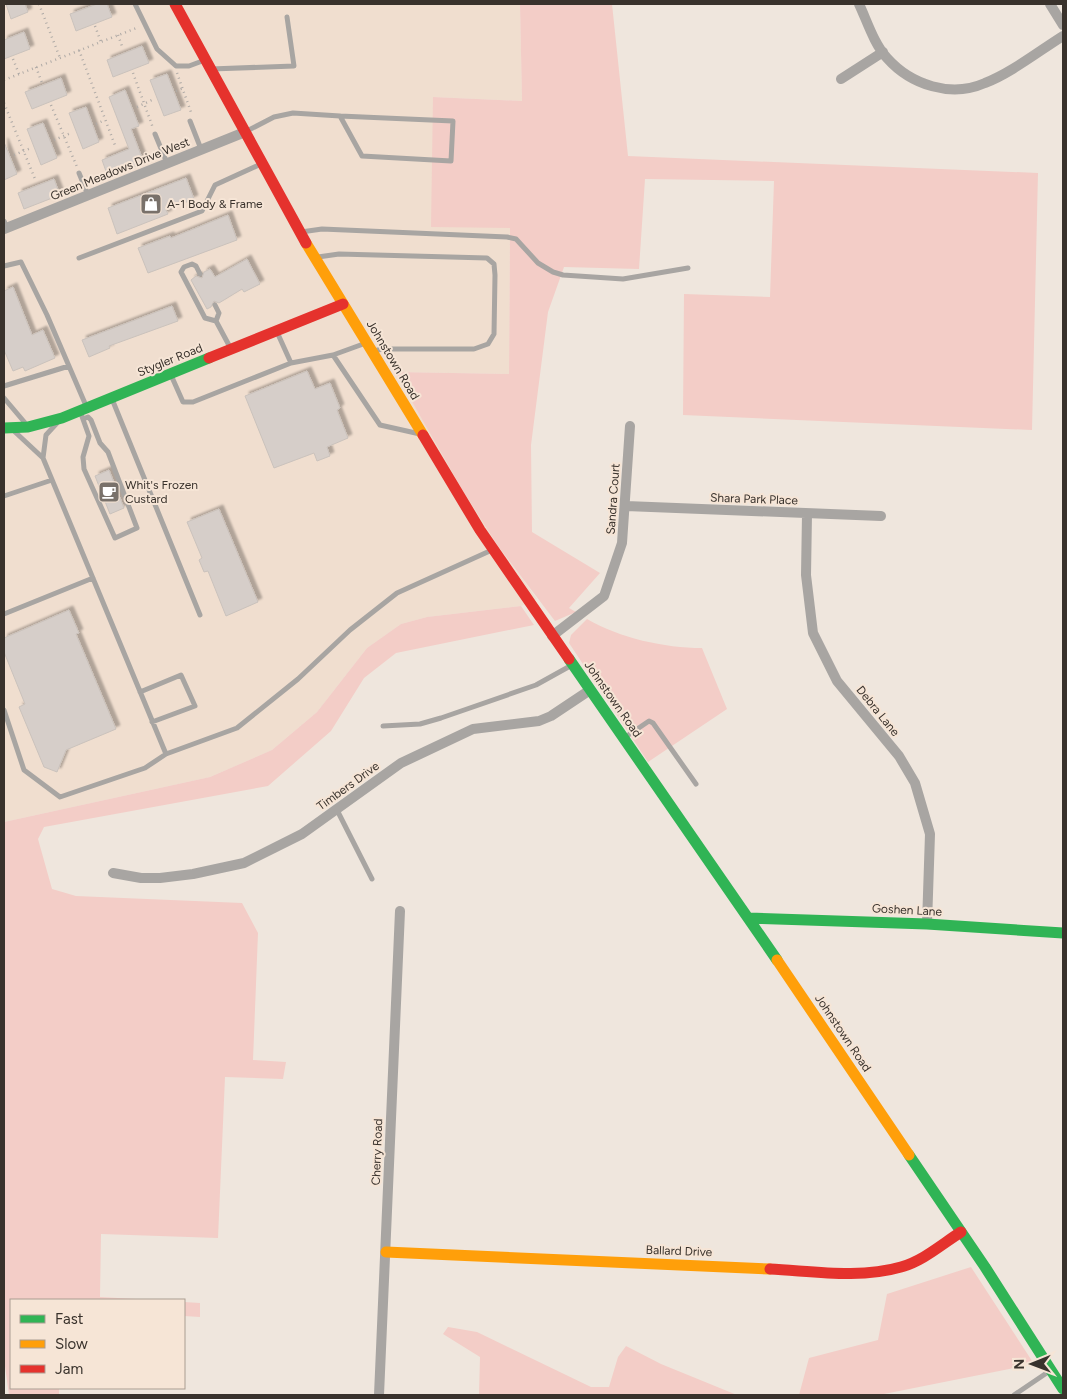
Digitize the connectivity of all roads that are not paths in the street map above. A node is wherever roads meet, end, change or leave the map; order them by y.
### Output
1 (135, 4) edge
2 (175, 4) edge
3 (859, 4) edge
4 (1050, 4) edge
5 (288, 17) dead end
6 (1063, 25) edge
7 (1063, 36) edge
8 (884, 52) junction
9 (208, 65) junction
10 (841, 79) dead end
11 (340, 116) junction
12 (190, 121) road end
13 (245, 132) junction
14 (155, 134) road end
15 (201, 149) junction
16 (167, 163) junction
17 (262, 164) junction
18 (79, 173) road end
19 (88, 195) junction
20 (5, 226) edge
21 (300, 232) junction
22 (79, 258) dead end
23 (315, 258) junction
24 (4, 266) edge
25 (688, 268) dead end
26 (200, 274) dead end
27 (343, 304) junction
28 (215, 305) dead end
29 (216, 321) junction
30 (276, 332) junction
31 (370, 348) junction
32 (231, 350) junction
33 (333, 355) junction
34 (291, 363) junction
35 (69, 366) junction
36 (171, 374) junction
37 (4, 386) edge
38 (4, 398) edge
39 (111, 398) junction
40 (83, 412) junction
41 (62, 418) junction
42 (630, 426) dead end
43 (28, 427) junction
44 (7, 428) edge
45 (422, 435) junction
46 (43, 458) junction
47 (52, 480) junction
48 (4, 496) edge
49 (626, 506) junction
50 (807, 514) junction
51 (881, 516) dead end
52 (493, 549) junction
53 (93, 578) junction
54 (4, 614) edge
55 (200, 614) dead end
56 (552, 636) junction
57 (572, 665) junction
58 (590, 690) junction
59 (140, 692) junction
60 (4, 710) edge
61 (152, 722) junction
62 (383, 726) dead end
63 (623, 738) junction
64 (166, 754) junction
65 (696, 784) dead end
66 (337, 810) junction
67 (113, 873) dead end
68 (372, 880) dead end
69 (400, 911) dead end
70 (749, 918) junction
71 (927, 924) junction
72 (1063, 933) edge
73 (961, 1232) junction
74 (386, 1252) junction
75 (1051, 1370) junction
76 (1063, 1389) edge
77 (379, 1395) edge
78 (1014, 1395) edge

1 - 9 lane
2 - 9 main road, Johnstown Road
3 - 8 street
4 - 6 street
5 - 9 lane
7 - 8 street
8 - 10 street
9 - 13 main road, Johnstown Road
11 - 11 lane
11 - 13 lane
12 - 15 lane
13 - 15 street, Green Meadows Drive West
13 - 17 main road, Johnstown Road
14 - 16 lane
15 - 16 street, Green Meadows Drive West
16 - 19 street, Green Meadows Drive West
17 - 21 main road, Johnstown Road
17 - 22 lane
18 - 19 lane
19 - 20 street, Green Meadows Drive West
21 - 23 main road, Johnstown Road
21 - 25 lane
23 - 27 main road, Johnstown Road
23 - 31 lane
24 - 35 lane
26 - 29 lane
27 - 30 main road, Stygler Road
27 - 31 main road, Johnstown Road
28 - 29 lane
29 - 32 lane
30 - 32 main road, Stygler Road
30 - 34 lane
31 - 33 lane
31 - 45 main road, Johnstown Road
32 - 36 main road, Stygler Road
33 - 34 lane
33 - 45 lane
34 - 36 lane
35 - 37 lane
35 - 40 lane
36 - 39 main road, Stygler Road
38 - 43 lane
39 - 40 main road, Stygler Road
39 - 55 lane
40 - 40 lane
40 - 41 main road, Stygler Road
41 - 43 main road, Stygler Road
41 - 46 lane
42 - 49 street, Sandra Court
43 - 44 main road, Stygler Road
44 - 46 lane
45 - 52 main road, Johnstown Road
46 - 47 lane
47 - 48 lane
47 - 53 lane
49 - 50 street, Shara Park Place
49 - 56 street, Sandra Court
50 - 51 street, Shara Park Place
50 - 71 street, Debra Lane
52 - 56 main road, Johnstown Road
52 - 64 lane
53 - 54 lane
53 - 59 lane
56 - 57 main road, Johnstown Road
57 - 58 main road, Johnstown Road
57 - 62 lane
58 - 63 main road, Johnstown Road
58 - 66 street, Timbers Drive
59 - 61 lane
59 - 61 lane
60 - 64 lane
61 - 64 lane
63 - 65 lane
63 - 70 main road, Johnstown Road
66 - 67 street, Timbers Drive
66 - 68 lane
69 - 74 street, Cherry Road
70 - 71 main road, Goshen Lane
70 - 73 main road, Johnstown Road
71 - 72 main road, Goshen Lane
73 - 74 main road, Ballard Drive
73 - 75 main road, Johnstown Road
74 - 77 street, Cherry Road
75 - 76 main road, Johnstown Road
75 - 78 lane

